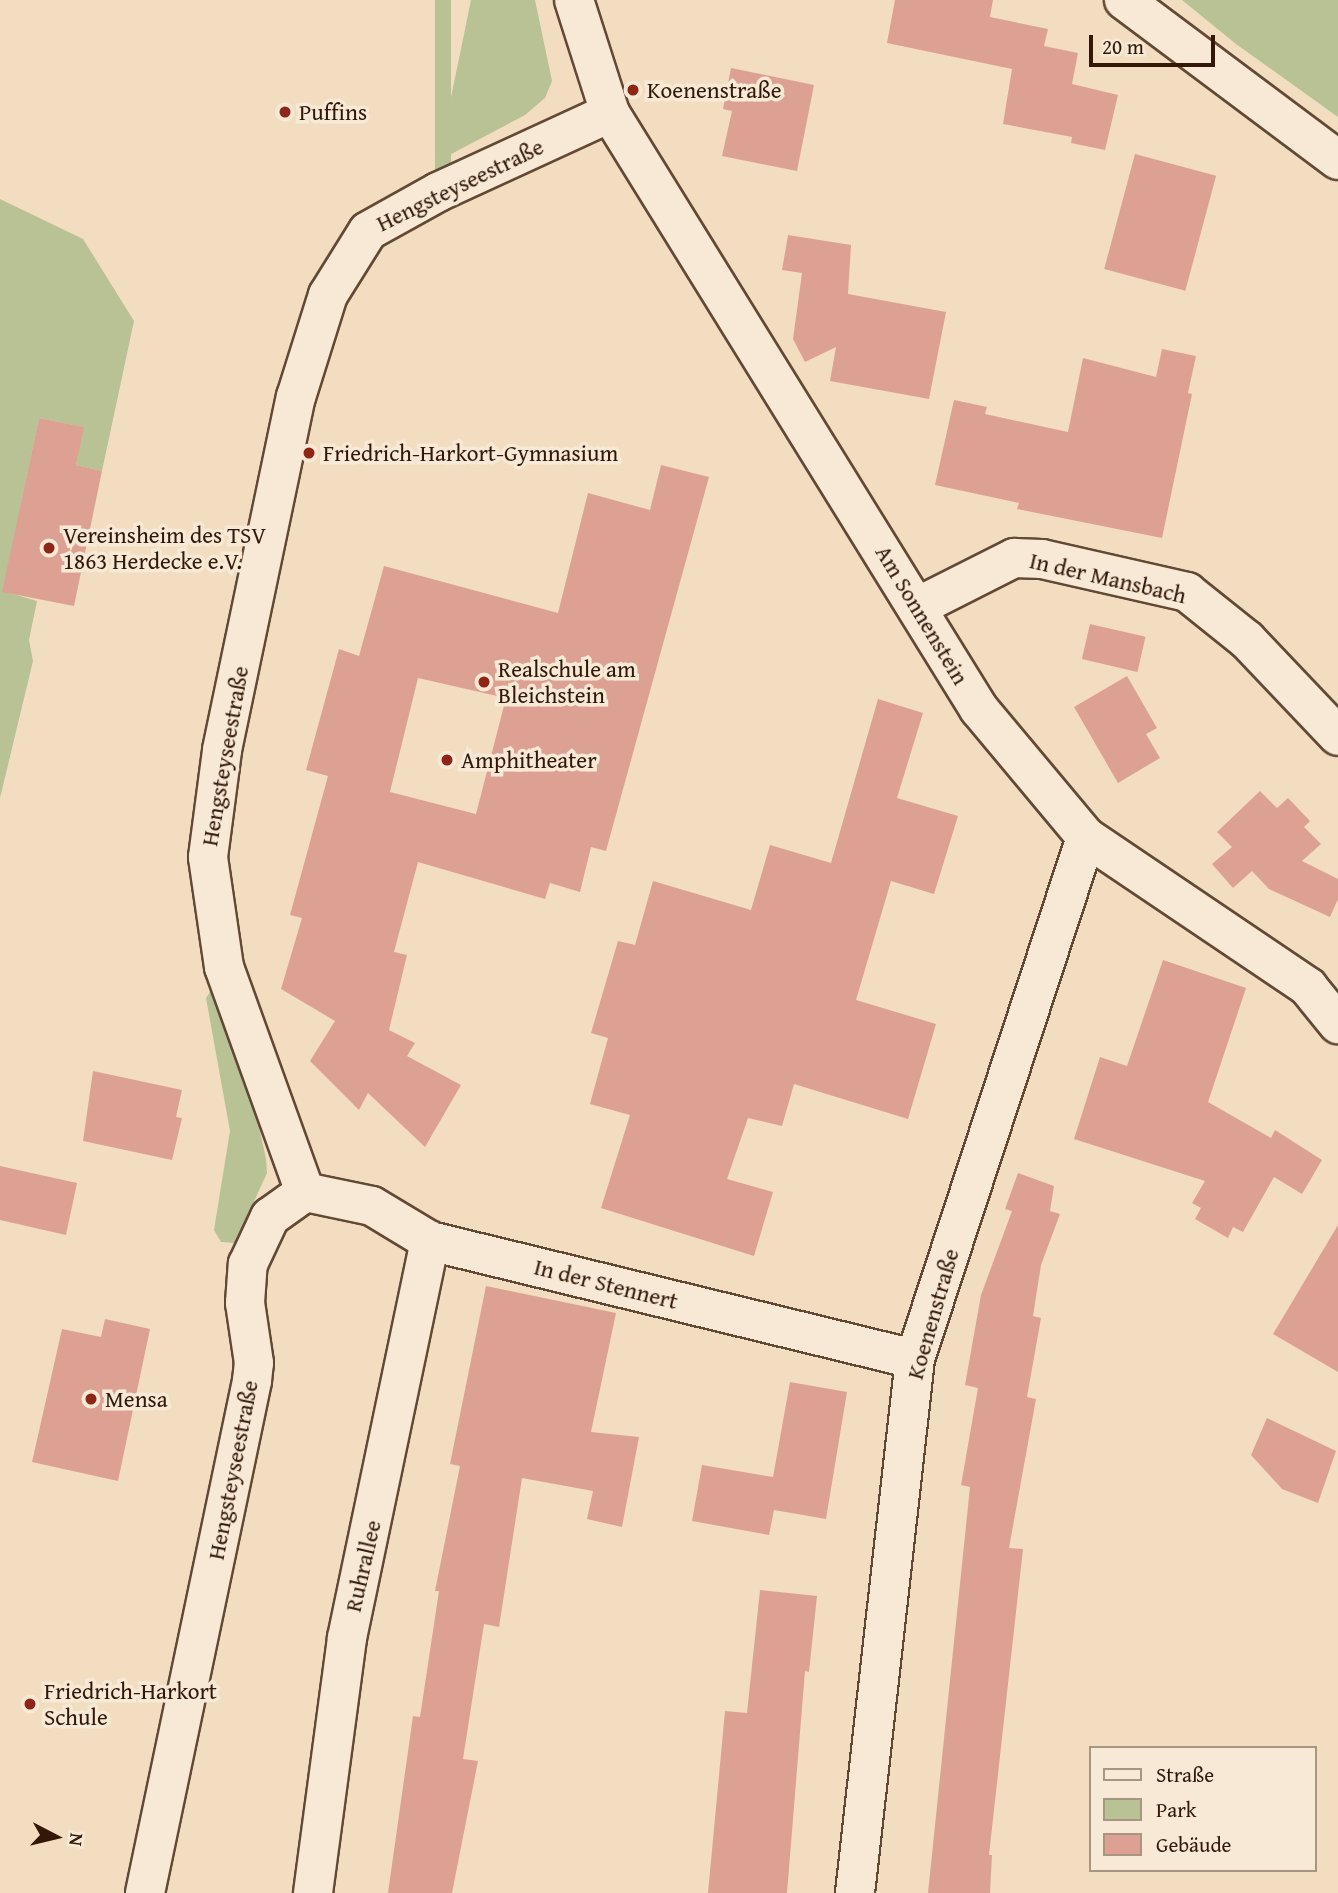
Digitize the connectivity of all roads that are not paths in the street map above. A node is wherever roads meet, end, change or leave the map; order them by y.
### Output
1 (574, 0) edge
2 (1124, 0) edge
3 (610, 113) junction
4 (1338, 160) edge
5 (918, 607) junction
6 (1338, 736) edge
7 (1086, 837) junction
8 (1338, 1024) edge
9 (304, 1192) junction
10 (430, 1241) junction
11 (915, 1359) junction
12 (145, 1893) edge
13 (313, 1893) edge
14 (855, 1893) edge

1 - 3 street
2 - 4 street
3 - 5 street, Am Sonnenstein
3 - 9 street, Hengsteyseestraße
5 - 6 street, In der Mansbach
5 - 7 street, Am Sonnenstein
7 - 8 street, Am Sonnenstein
7 - 11 street, Koenenstraße
9 - 10 street, In der Stennert
9 - 12 street, Hengsteyseestraße
10 - 11 street, In der Stennert
10 - 13 street, Ruhrallee
11 - 14 street, Koenenstraße

